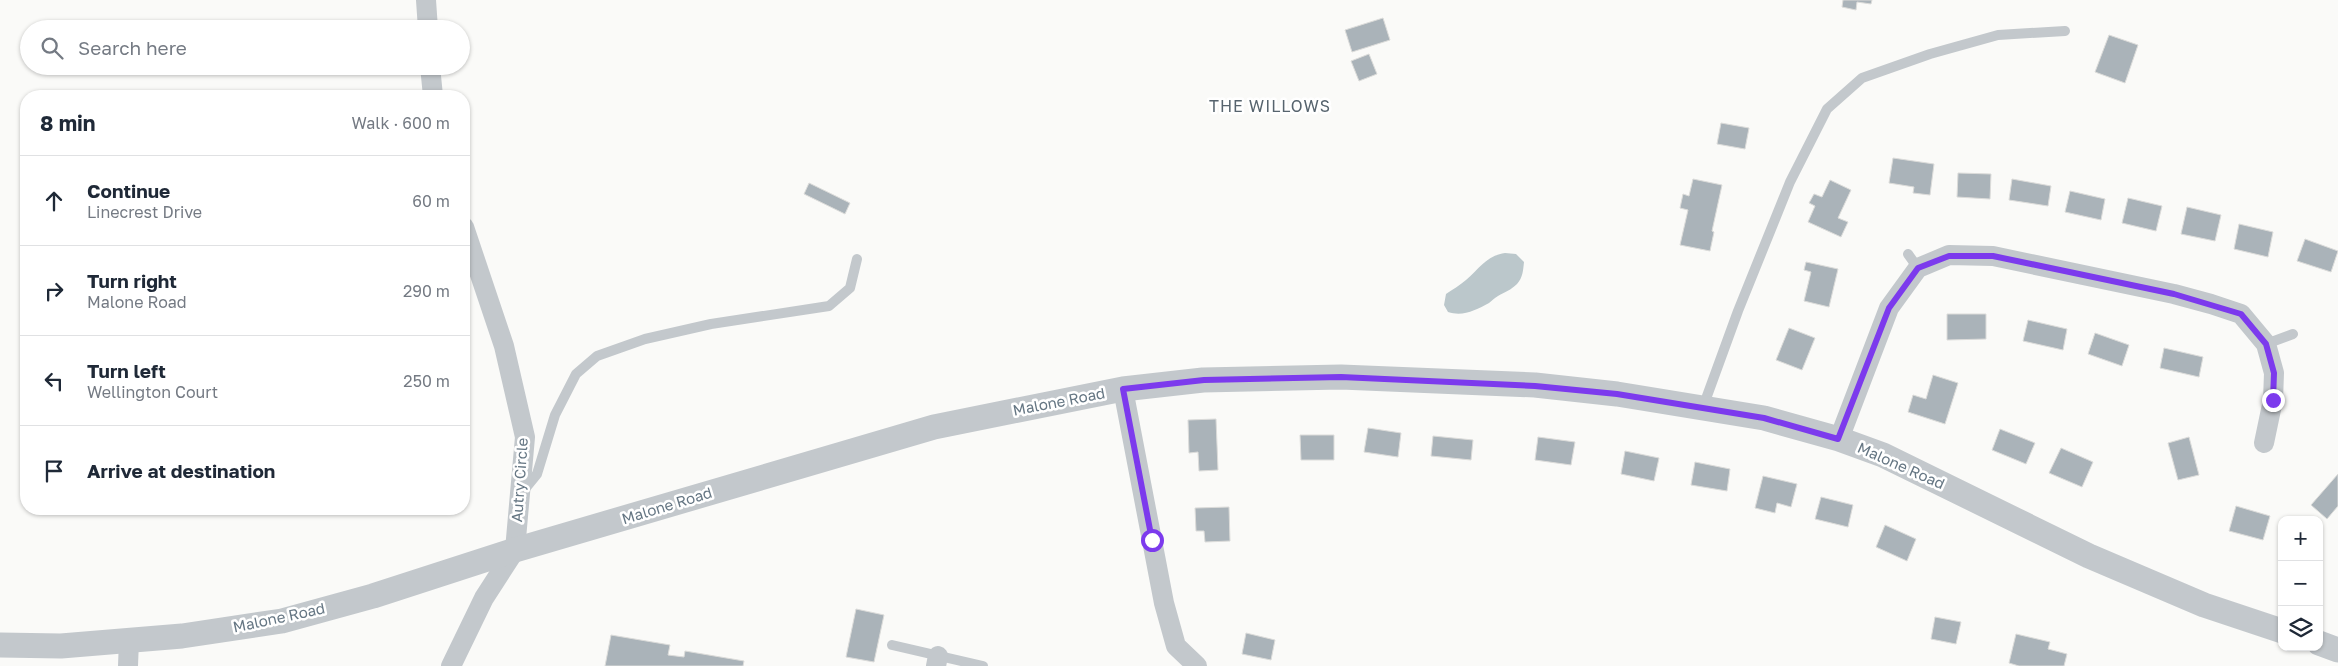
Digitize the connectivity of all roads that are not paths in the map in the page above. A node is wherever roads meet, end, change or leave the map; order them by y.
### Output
1 (426, 0) edge
2 (427, 20) edge
3 (2066, 31) dead end
4 (431, 75) edge
5 (432, 90) edge
6 (470, 245) edge
7 (857, 259) dead end
8 (2293, 334) dead end
9 (2266, 344) junction
10 (1123, 389) junction
11 (1703, 408) junction
12 (1838, 439) junction
13 (2264, 443) dead end
14 (518, 496) junction
15 (514, 550) junction
16 (2278, 630) edge
17 (129, 640) junction
18 (2323, 644) edge
19 (0, 645) edge
20 (892, 645) dead end
21 (2338, 650) edge
22 (937, 661) edge
23 (128, 666) edge
24 (451, 666) edge
25 (983, 666) edge
26 (1197, 666) edge

1 - 2 street
3 - 11 lane
4 - 5 street
6 - 14 street, Autry Circle
7 - 14 lane
8 - 9 lane
9 - 12 street
9 - 13 street
10 - 11 street, Malone Road
10 - 15 street, Malone Road
10 - 26 street
11 - 12 street, Malone Road
12 - 16 street, Malone Road
14 - 15 street, Autry Circle
15 - 17 street, Malone Road
15 - 24 street, Autry Circle
17 - 19 street, Malone Road
17 - 23 street
18 - 21 street
20 - 22 lane
22 - 25 lane

